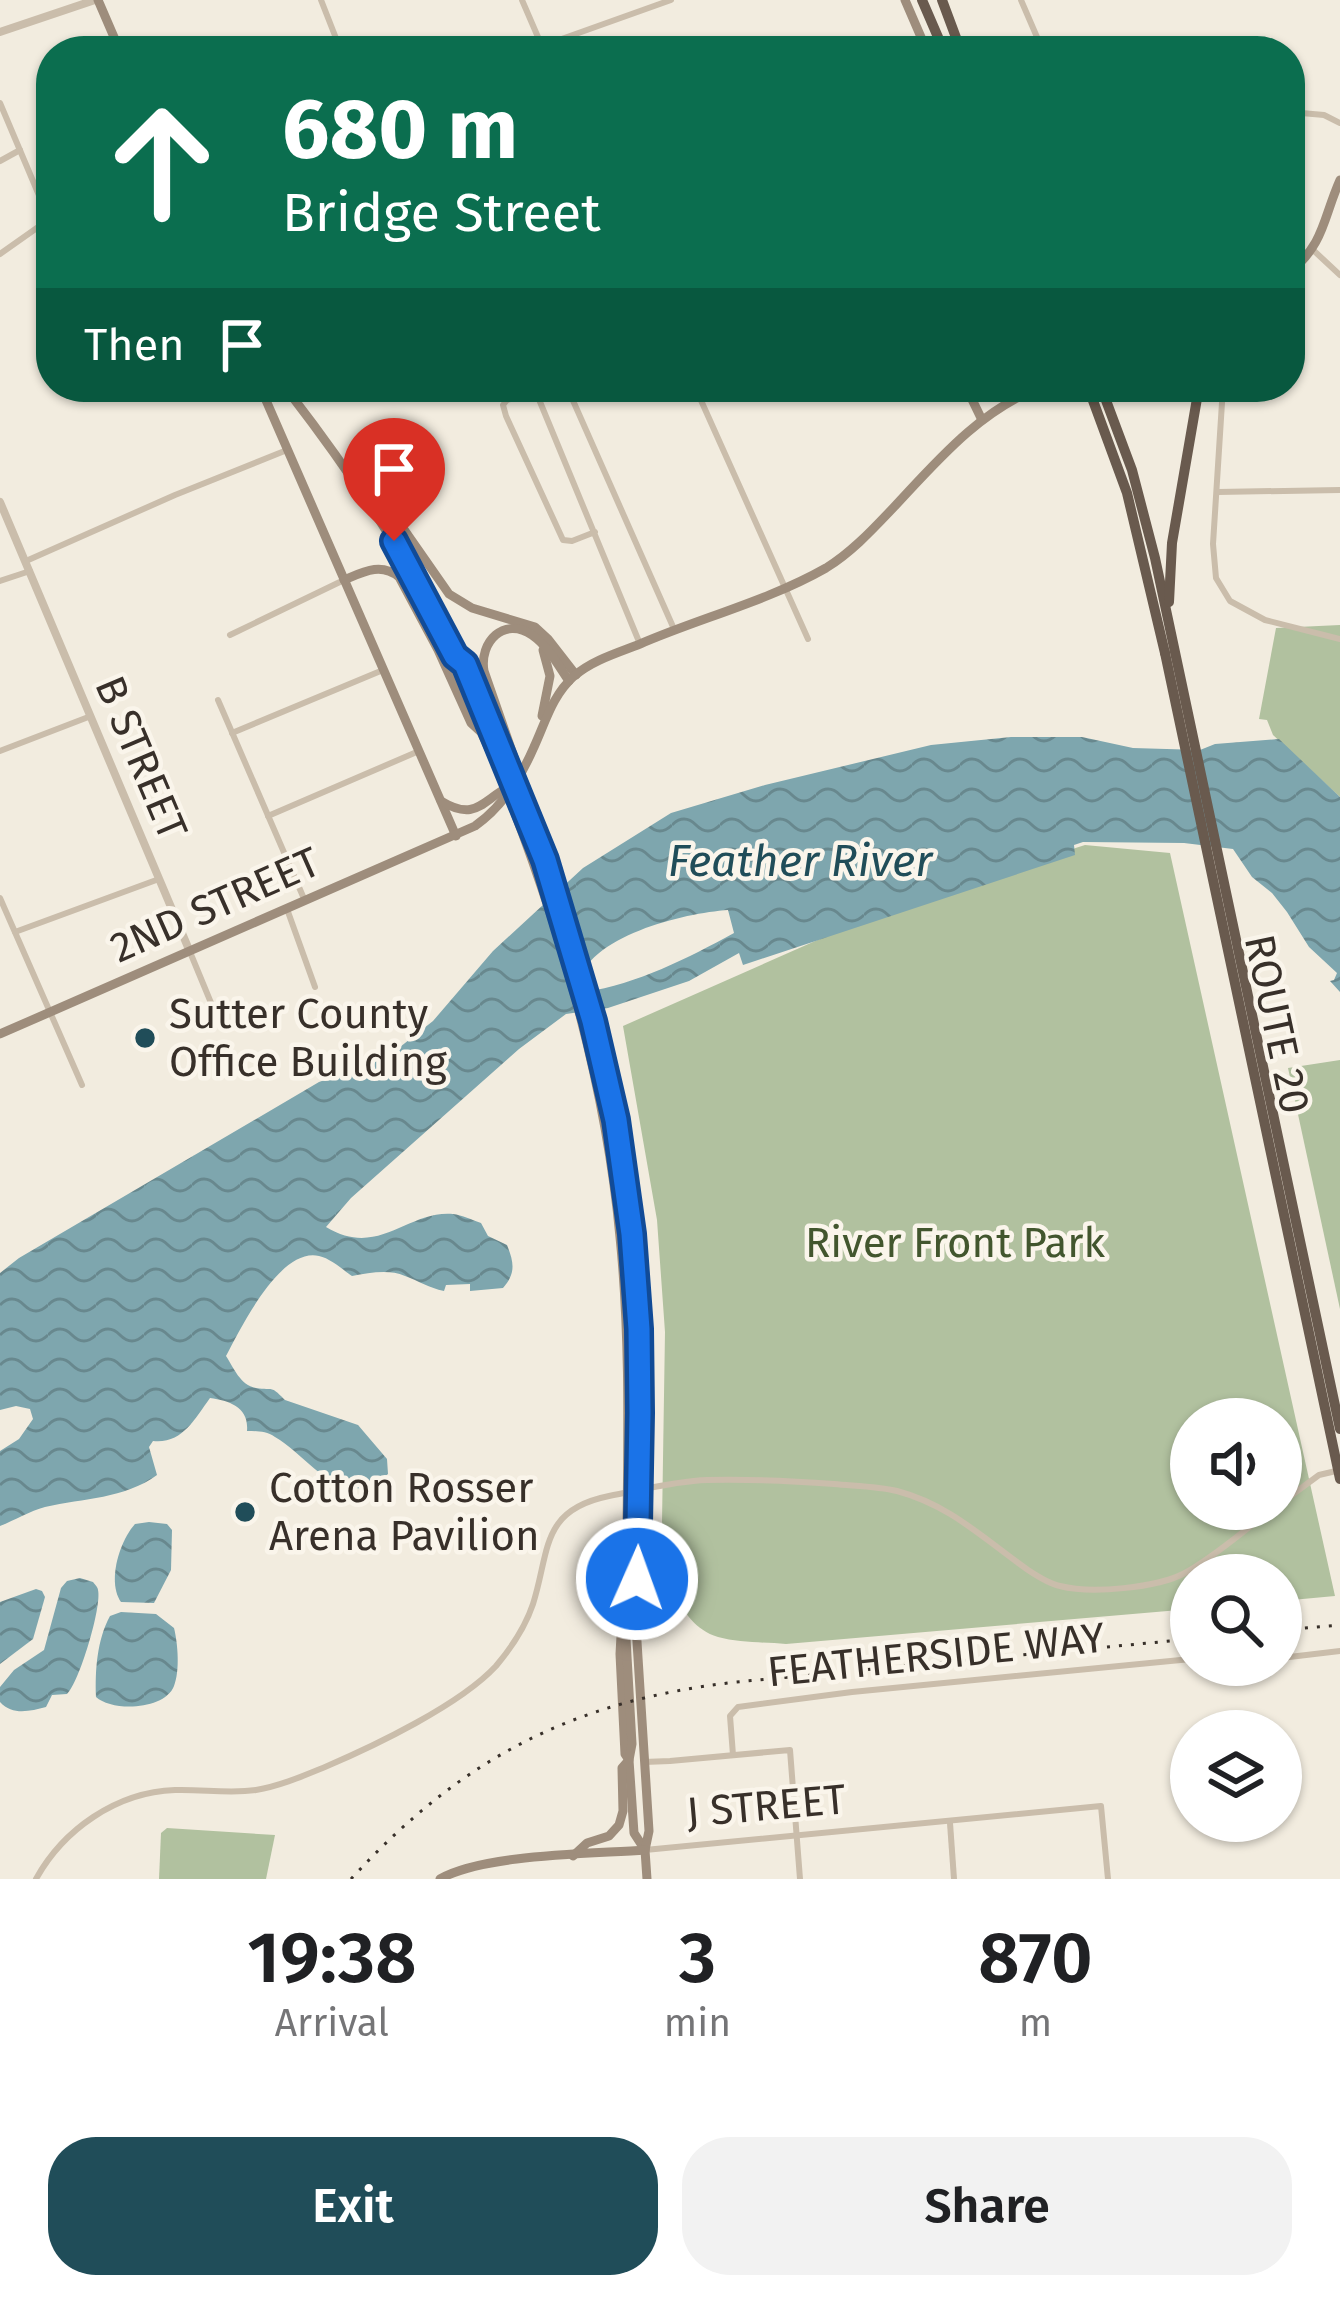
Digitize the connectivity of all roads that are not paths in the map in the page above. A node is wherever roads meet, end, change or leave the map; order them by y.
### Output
1 (96, 0) edge
2 (321, 0) edge
3 (522, 0) edge
4 (671, 0) edge
5 (905, 0) edge
6 (922, 0) edge
7 (942, 0) edge
8 (1021, 0) edge
9 (0, 32) edge
10 (113, 36) edge
11 (335, 36) edge
12 (537, 36) edge
13 (577, 36) edge
14 (921, 36) edge
15 (938, 36) edge
16 (958, 36) edge
17 (1037, 36) edge
18 (0, 103) edge
19 (1306, 112) joint
20 (1340, 113) edge
21 (1340, 123) edge
22 (20, 150) junction
23 (0, 160) edge
24 (1340, 180) edge
25 (36, 187) edge
26 (36, 229) edge
27 (1312, 250) junction
28 (0, 254) edge
29 (1305, 257) edge
30 (1340, 275) edge
31 (268, 402) edge
32 (299, 402) edge
33 (506, 402) edge
34 (540, 402) edge
35 (575, 402) edge
36 (701, 402) edge
37 (974, 402) edge
38 (1013, 402) edge
39 (1096, 402) edge
40 (1097, 402) edge
41 (1196, 402) edge
42 (1222, 402) edge
43 (982, 419) junction
44 (287, 450) junction
45 (352, 475) junction
46 (1340, 490) edge
47 (1218, 492) junction
48 (0, 502) edge
49 (2, 514) edge
50 (596, 532) junction
51 (28, 566) junction
52 (344, 580) junction
53 (0, 581) edge
54 (785, 588) junction
55 (674, 629) junction
56 (230, 635) dead end
57 (1172, 635) junction
58 (808, 639) dead end
59 (1340, 639) edge
60 (640, 644) junction
61 (542, 645) junction
62 (1170, 652) junction
63 (455, 656) junction
64 (383, 670) junction
65 (573, 678) junction
66 (218, 700) dead end
67 (91, 716) junction
68 (540, 732) junction
69 (232, 733) junction
70 (483, 734) junction
71 (506, 747) junction
72 (0, 751) edge
73 (419, 751) junction
74 (513, 784) junction
75 (441, 801) junction
76 (268, 817) junction
77 (456, 836) junction
78 (159, 879) junction
79 (0, 898) edge
80 (305, 901) junction
81 (287, 909) junction
82 (15, 932) junction
83 (190, 952) junction
84 (315, 987) dead end
85 (50, 1012) junction
86 (221, 1027) dead end
87 (0, 1034) edge
88 (82, 1085) dead end
89 (1340, 1429) edge
90 (1340, 1475) edge
91 (1302, 1488) edge
92 (633, 1529) junction
93 (1244, 1530) edge
94 (1340, 1652) edge
95 (1302, 1656) edge
96 (1170, 1661) edge
97 (733, 1754) junction
98 (629, 1760) junction
99 (644, 1762) junction
100 (950, 1822) junction
101 (797, 1836) junction
102 (645, 1850) junction
103 (573, 1856) junction
104 (490, 1864) junction
105 (36, 1879) edge
106 (440, 1879) edge
107 (491, 1879) edge
108 (647, 1879) edge
109 (800, 1879) edge
110 (954, 1879) edge
111 (1108, 1879) edge

1 - 9 street
1 - 10 main road
2 - 11 street
3 - 12 street
4 - 13 street
5 - 14 main road
6 - 15 highway
7 - 16 highway
8 - 17 street
18 - 22 street
19 - 20 street
19 - 21 street
22 - 23 street
22 - 25 street
24 - 27 main road
26 - 28 street
27 - 29 main road
27 - 30 street
31 - 44 main road
32 - 45 main road
33 - 50 street
34 - 50 street
35 - 55 street
36 - 54 street
37 - 43 main road
38 - 43 main road
39 - 62 highway
40 - 57 highway
41 - 57 highway
42 - 47 street
43 - 54 main road
44 - 51 street
44 - 52 main road
45 - 63 main road
45 - 65 main road
46 - 47 street
47 - 59 street
48 - 49 street, B STREET
49 - 51 street, B STREET
50 - 60 street
51 - 53 street
51 - 67 street, B STREET
52 - 56 street
52 - 64 main road
52 - 70 main road
54 - 55 main road
54 - 58 street
55 - 60 main road
57 - 62 highway
60 - 65 main road
61 - 65 main road
61 - 68 main road
61 - 71 main road
62 - 89 highway, ROUTE 20
62 - 90 highway, ROUTE 20, bridge
63 - 70 main road
63 - 71 main road
64 - 69 street
64 - 73 main road
65 - 68 main road, 2ND STREET
66 - 69 street
67 - 72 street
67 - 78 street, B STREET
68 - 74 main road, 2ND STREET
69 - 76 street
70 - 92 main road, bridge
71 - 92 main road, bridge
73 - 75 main road
73 - 76 street
74 - 75 main road
74 - 77 main road, 2ND STREET
75 - 77 main road
76 - 80 street
77 - 80 main road, 2ND STREET
78 - 82 street
78 - 83 street, B STREET
79 - 82 street
80 - 81 main road, 2ND STREET
81 - 83 main road, 2ND STREET
81 - 84 street
82 - 85 street
83 - 85 main road, 2ND STREET
83 - 86 street, B STREET
85 - 87 main road, 2ND STREET
85 - 88 street
90 - 91 street
92 - 98 main road
92 - 99 main road
93 - 105 street
94 - 95 street
96 - 97 street, FEATHERSIDE WAY
97 - 99 street
97 - 101 street
98 - 102 main road
98 - 103 main road
99 - 102 main road
100 - 101 street, J STREET
100 - 110 street
100 - 111 street, J STREET
101 - 102 street, J STREET
101 - 109 street
102 - 103 main road, J STREET
102 - 108 main road
103 - 104 main road, J STREET
104 - 106 main road, J STREET
104 - 107 street

